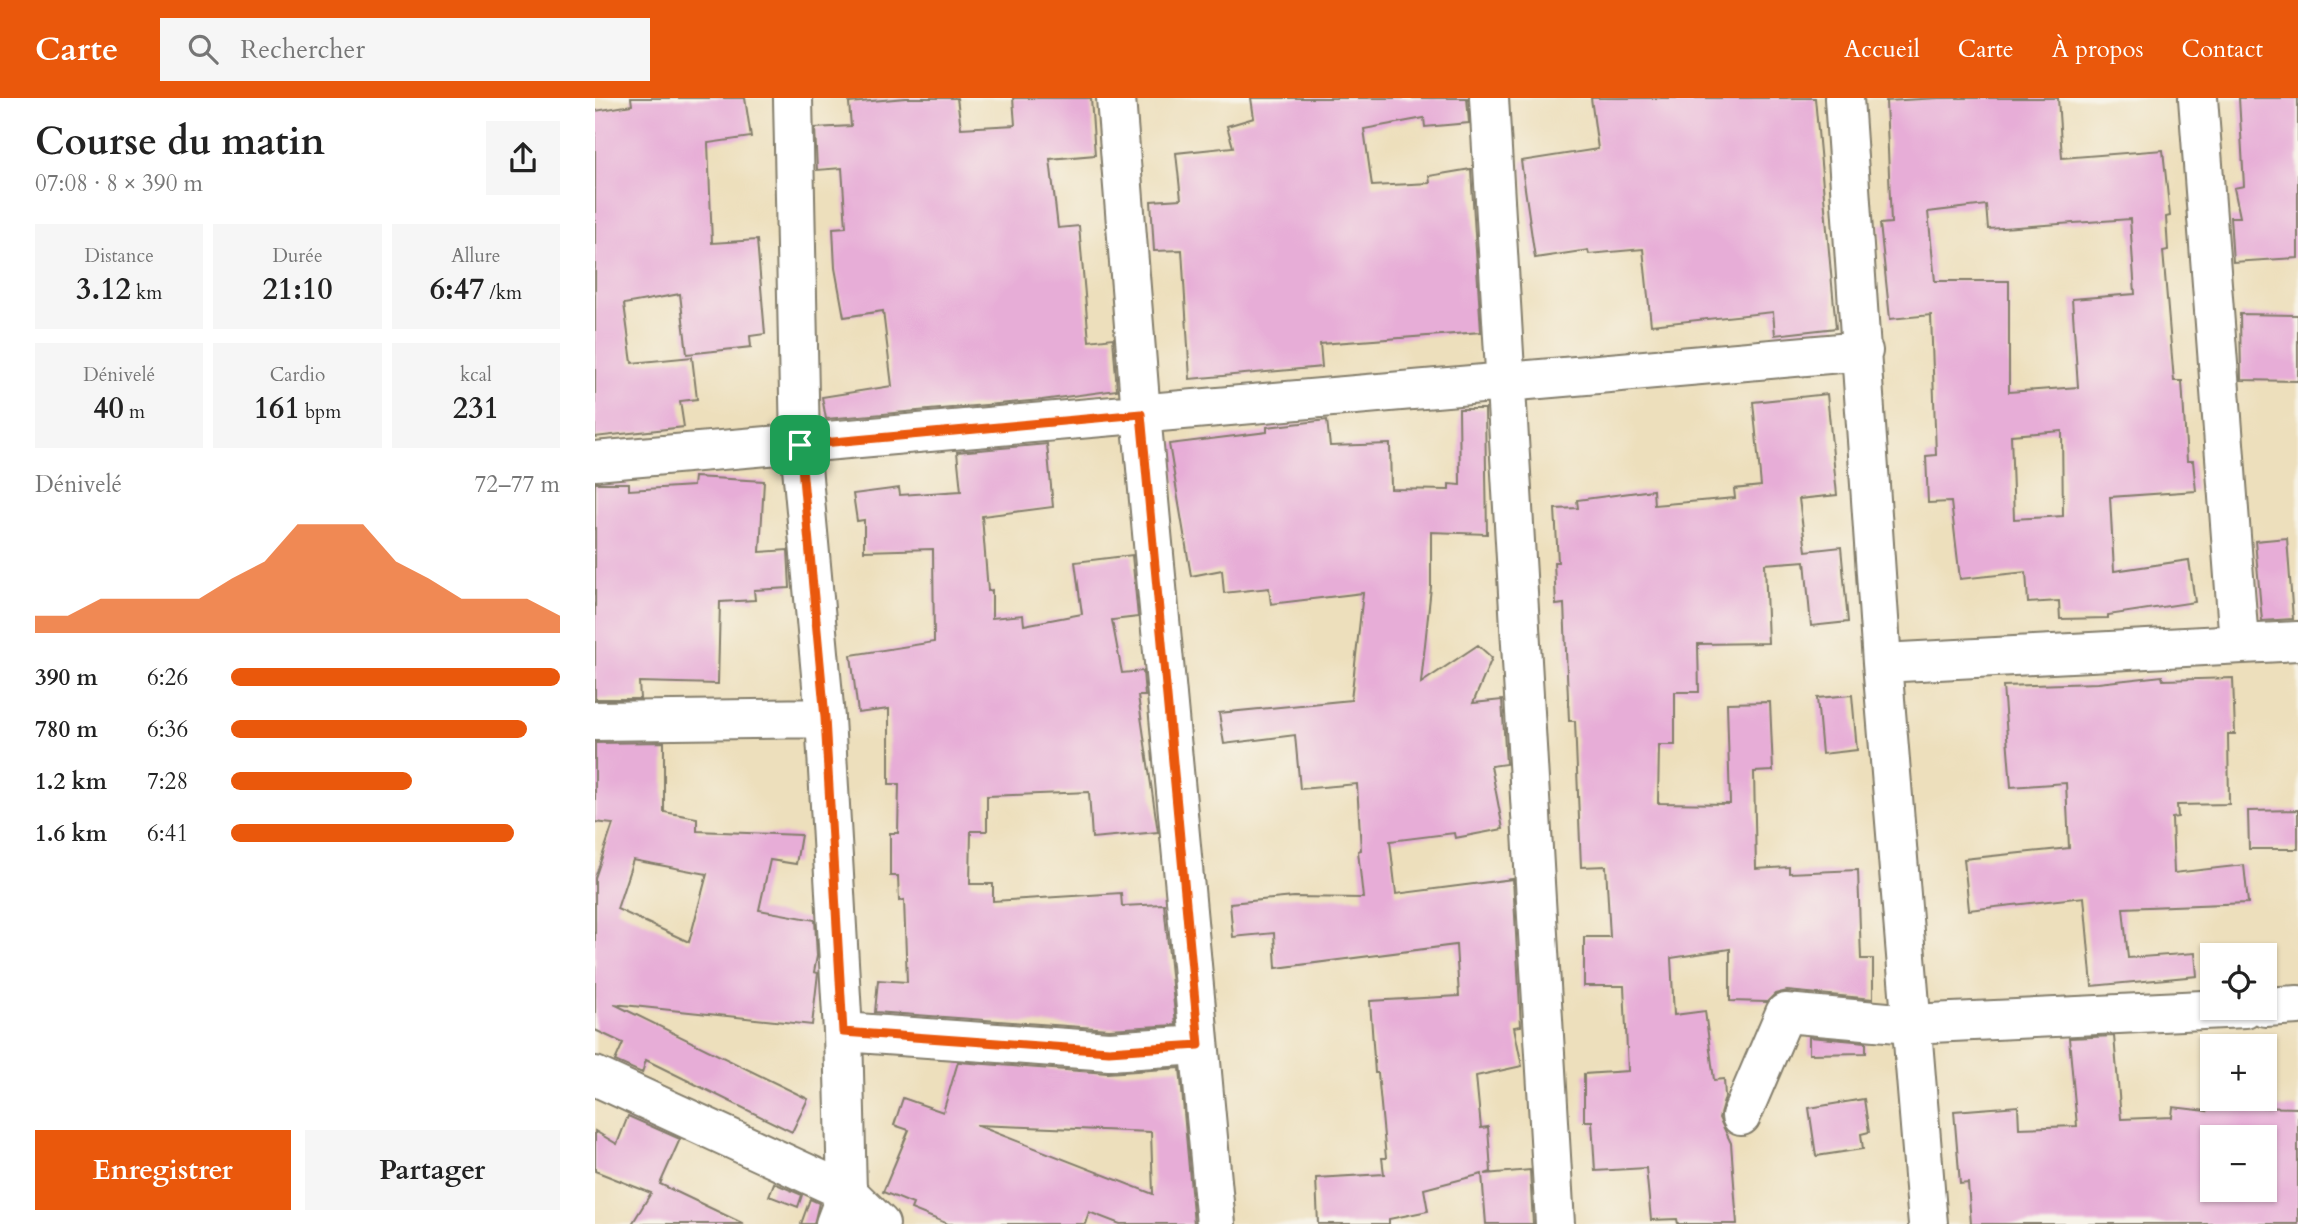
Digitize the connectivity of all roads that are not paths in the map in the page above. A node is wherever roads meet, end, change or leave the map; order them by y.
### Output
1 (793, 98) edge
2 (1116, 98) edge
3 (1489, 98) edge
4 (1844, 98) edge
5 (2198, 98) edge
6 (1863, 351) junction
7 (1506, 381) junction
8 (1141, 414) junction
9 (800, 445) junction
10 (595, 461) edge
11 (2298, 641) edge
12 (2239, 643) junction
13 (1882, 663) junction
14 (825, 718) junction
15 (595, 721) edge
16 (2298, 1005) edge
17 (2277, 1006) edge
18 (2200, 1010) edge
19 (1910, 1024) junction
20 (843, 1032) junction
21 (1199, 1045) junction
22 (595, 1076) edge
23 (1741, 1116) dead end
24 (841, 1208) edge
25 (880, 1224) edge
26 (1216, 1224) edge
27 (1555, 1224) edge
28 (1928, 1224) edge

1 - 9 street
2 - 8 street
3 - 7 street
4 - 6 street
5 - 12 street
6 - 7 street
6 - 13 street
7 - 8 street
7 - 27 street
8 - 9 street
8 - 21 street
9 - 10 street
9 - 14 street
11 - 12 street
12 - 13 street
13 - 19 street
14 - 15 street
14 - 20 street
16 - 17 street
18 - 19 street
19 - 23 street
19 - 28 street
20 - 21 street
20 - 24 street
21 - 26 street
22 - 24 street
24 - 25 street

